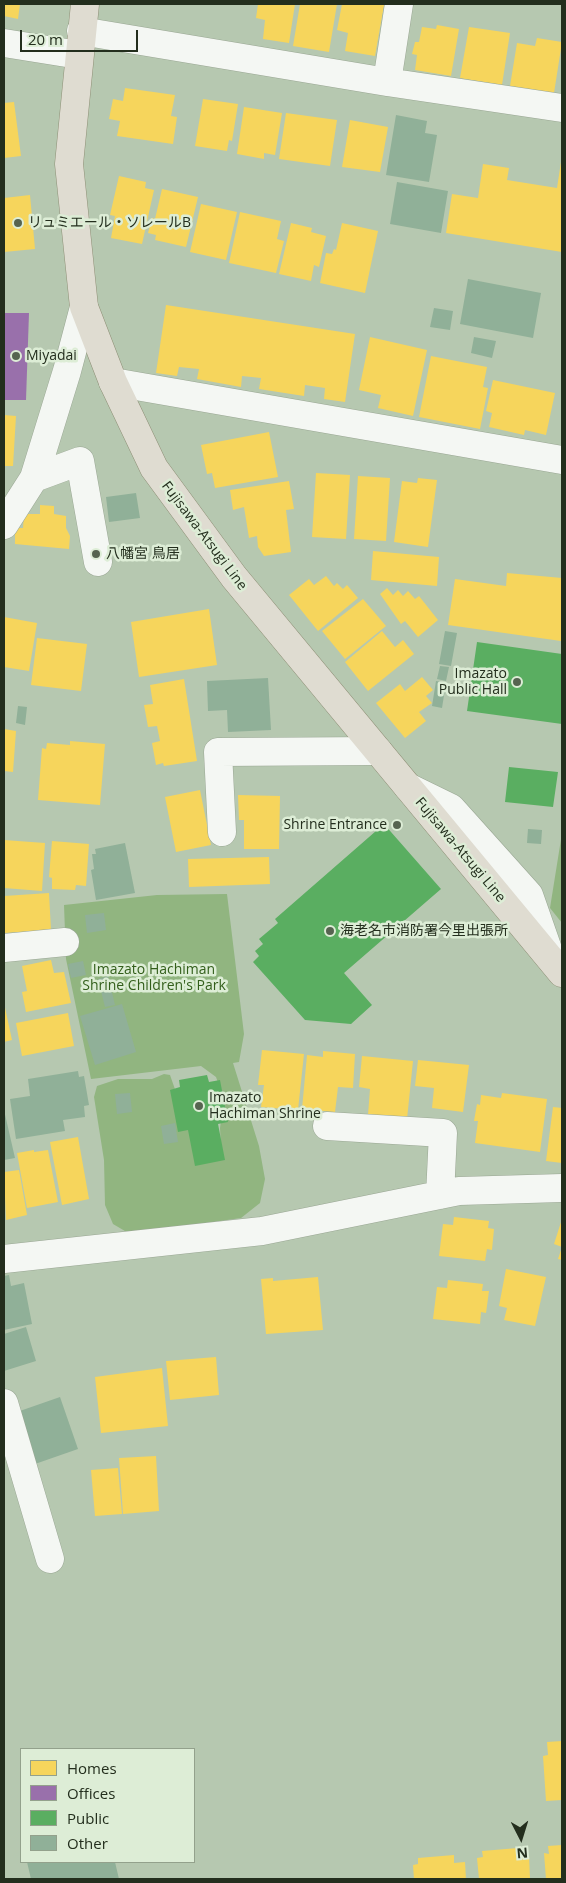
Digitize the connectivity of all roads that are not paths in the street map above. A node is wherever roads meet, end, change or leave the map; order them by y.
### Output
1 (85, 4) edge
2 (399, 4) edge
3 (4, 43) edge
4 (80, 43) junction
5 (387, 82) junction
6 (562, 108) edge
7 (84, 307) junction
8 (113, 382) junction
9 (562, 460) edge
10 (34, 478) junction
11 (4, 525) edge
12 (98, 562) dead end
13 (378, 751) junction
14 (222, 832) dead end
15 (65, 942) dead end
16 (4, 948) edge
17 (557, 967) edge
18 (327, 1126) dead end
19 (562, 1188) edge
20 (440, 1195) junction
21 (4, 1259) edge
22 (4, 1404) edge
23 (50, 1558) dead end

1 - 4 main road, Fujisawa-Atsugi Line
2 - 5 street
3 - 4 street
4 - 5 street
4 - 7 main road, Fujisawa-Atsugi Line
5 - 6 street
7 - 8 main road, Fujisawa-Atsugi Line
7 - 10 street
8 - 9 street
8 - 13 main road, Fujisawa-Atsugi Line
10 - 11 street
10 - 12 street
13 - 14 street
13 - 17 main road, Fujisawa-Atsugi Line
15 - 16 street
18 - 20 street
19 - 20 street
20 - 21 street
22 - 23 street

